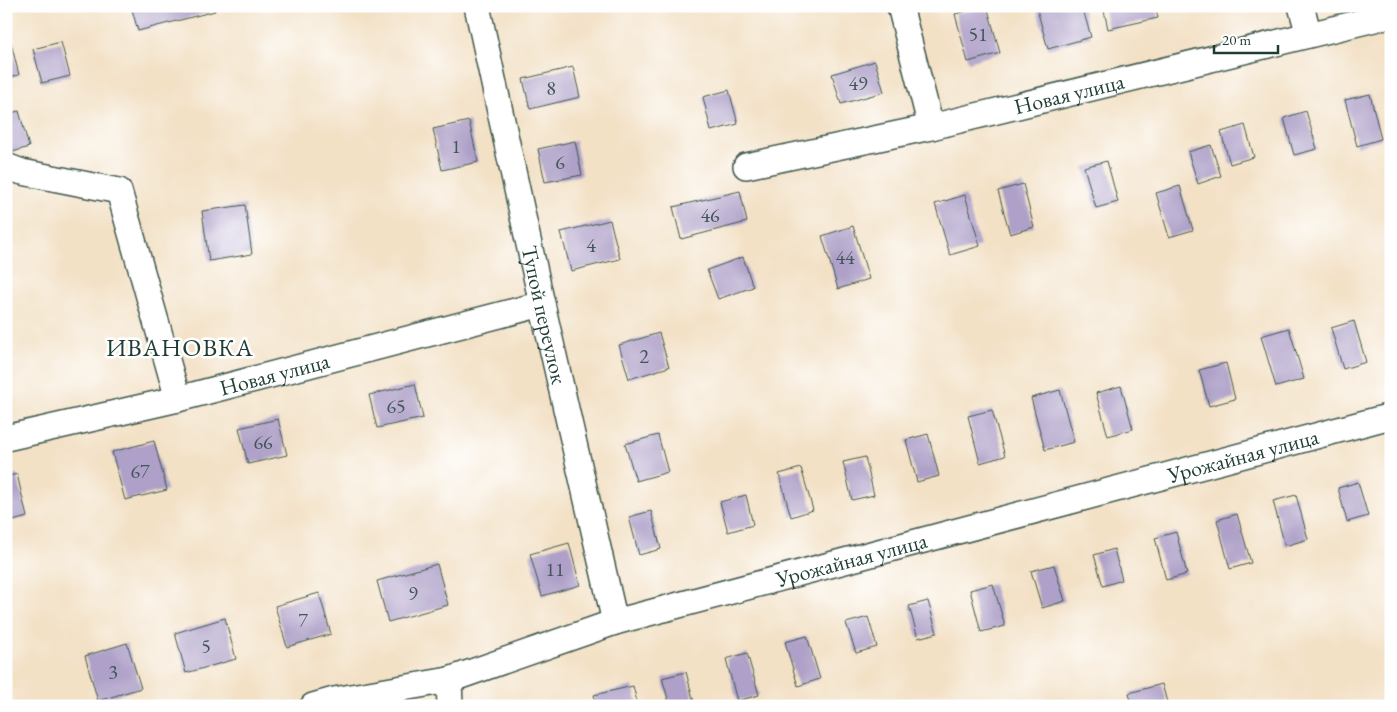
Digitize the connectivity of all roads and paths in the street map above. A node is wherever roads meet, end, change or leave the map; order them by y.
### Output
1 (477, 6) edge
2 (900, 6) edge
3 (1301, 6) edge
4 (1391, 15) edge
5 (1309, 35) junction
6 (931, 127) junction
7 (6, 166) edge
8 (746, 166) dead end
9 (542, 304) junction
10 (178, 398) junction
11 (1391, 416) edge
12 (6, 438) edge
13 (615, 622) junction
14 (449, 680) junction
15 (313, 706) edge
16 (450, 706) edge

1 - 9 street, Тупой переулок
2 - 6 street
3 - 5 street
4 - 5 street, Новая улица
5 - 6 street, Новая улица
6 - 8 street, Новая улица
7 - 10 street
9 - 10 street, Новая улица
9 - 13 street, Тупой переулок
10 - 12 street, Новая улица
11 - 13 street, Урожайная улица
13 - 14 street, Урожайная улица
14 - 15 street, Урожайная улица
14 - 16 street

